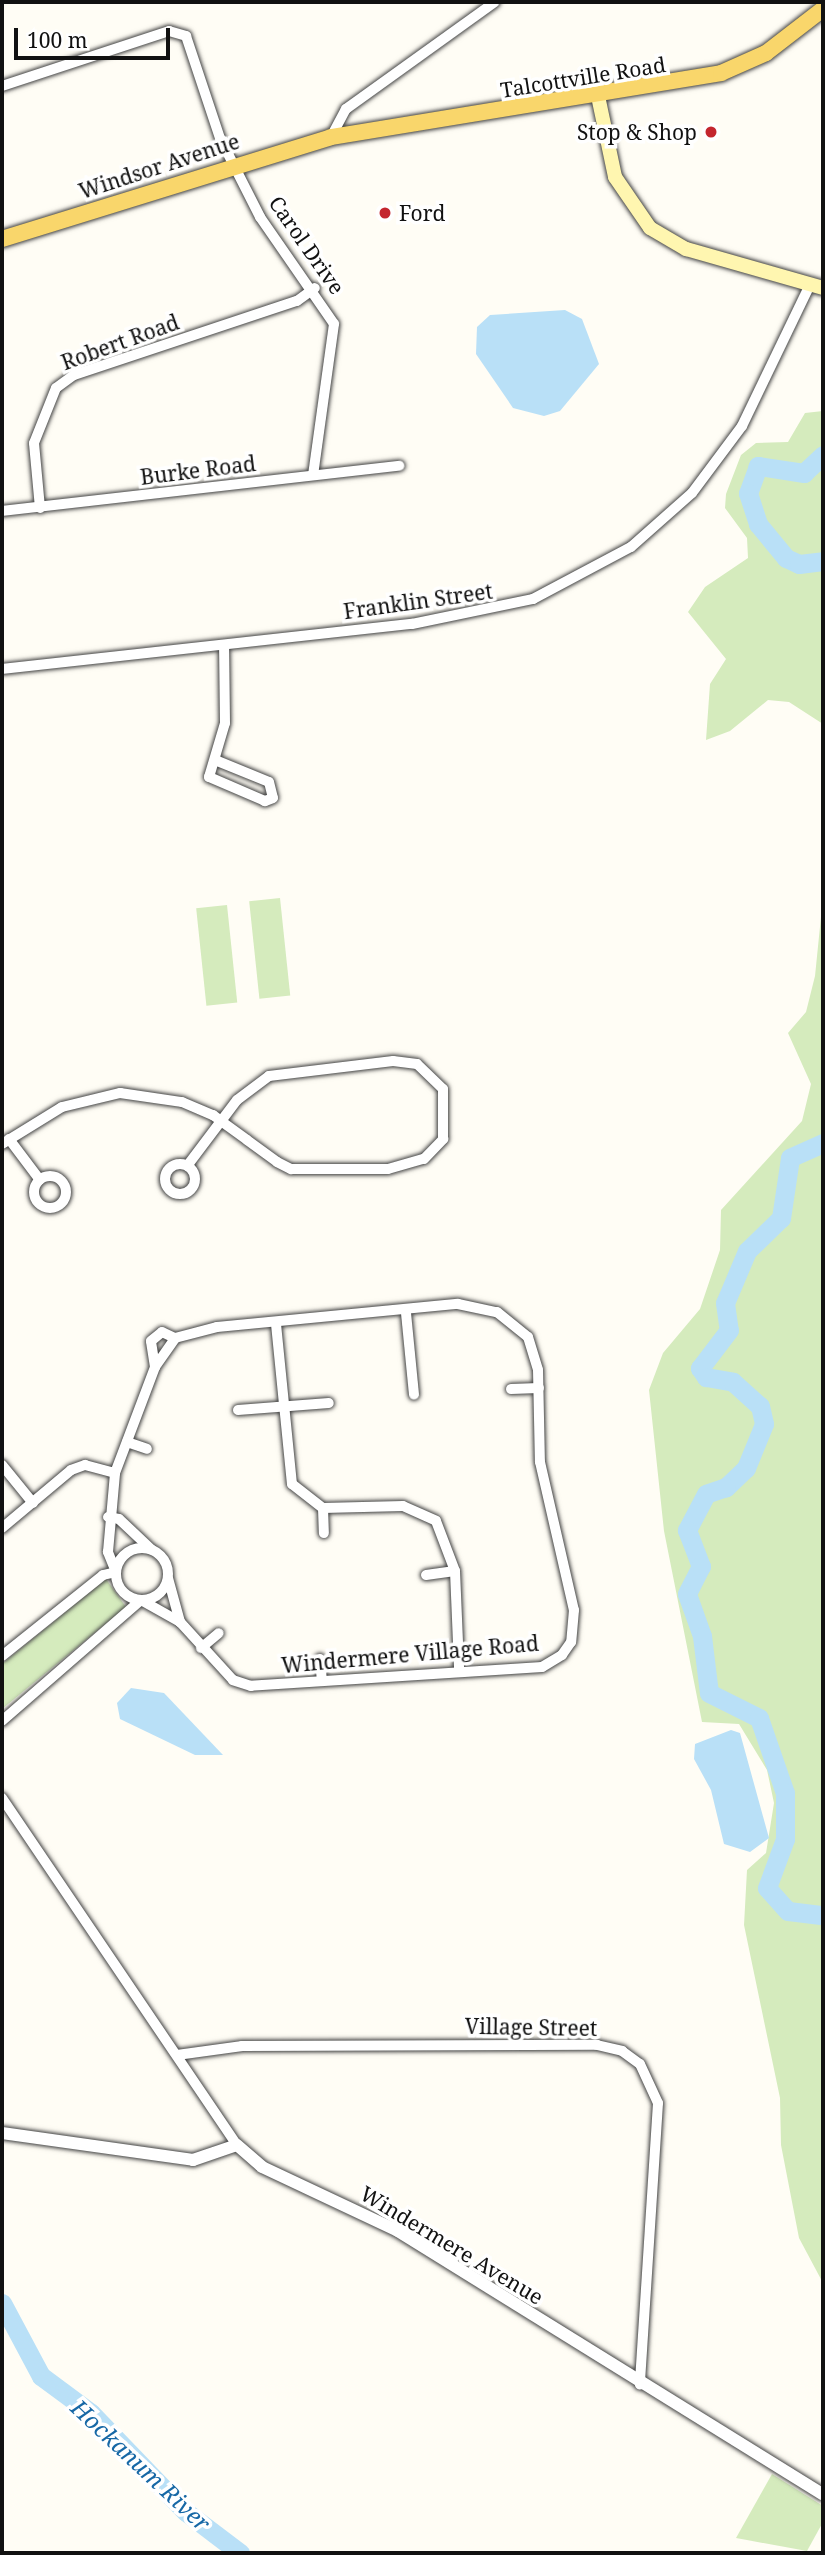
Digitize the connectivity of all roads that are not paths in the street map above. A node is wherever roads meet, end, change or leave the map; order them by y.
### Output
1 (495, 2) edge
2 (823, 9) edge
3 (2, 86) edge
4 (598, 96) junction
5 (331, 137) junction
6 (234, 164) junction
7 (2, 239) edge
8 (817, 286) edge
9 (315, 288) junction
10 (400, 466) dead end
11 (313, 475) junction
12 (40, 508) junction
13 (2, 511) edge
14 (224, 645) junction
15 (2, 669) edge
16 (215, 760) junction
17 (221, 1121) junction
18 (5, 1141) edge
19 (187, 1166) dead end
20 (40, 1180) dead end
21 (406, 1312) junction
22 (276, 1324) junction
23 (175, 1338) junction
24 (155, 1367) junction
25 (539, 1388) junction
26 (511, 1389) dead end
27 (414, 1395) dead end
28 (328, 1403) dead end
29 (282, 1407) junction
30 (238, 1410) dead end
31 (127, 1442) junction
32 (148, 1449) dead end
33 (2, 1465) edge
34 (115, 1473) junction
35 (33, 1503) junction
36 (323, 1508) junction
37 (108, 1517) junction
38 (2, 1528) edge
39 (324, 1533) dead end
40 (153, 1551) junction
41 (455, 1571) junction
42 (116, 1572) junction
43 (426, 1575) dead end
44 (168, 1576) junction
45 (141, 1600) junction
46 (180, 1622) junction
47 (219, 1633) dead end
48 (201, 1648) junction
49 (2, 1656) edge
50 (320, 1659) dead end
51 (459, 1668) junction
52 (322, 1680) junction
53 (2, 1720) edge
54 (2, 1798) edge
55 (177, 2055) junction
56 (2, 2133) edge
57 (237, 2145) junction
58 (640, 2384) junction
59 (823, 2494) edge

1 - 5 street
2 - 4 main road, Talcottville Road
3 - 6 street, Carol Drive
4 - 5 main road, Talcottville Road
4 - 8 main road
5 - 6 main road, Windsor Avenue
6 - 7 main road, Windsor Avenue
6 - 9 street, Carol Drive
8 - 14 street, Franklin Street
9 - 11 street, Carol Drive
9 - 12 street, Robert Road
10 - 11 street, Burke Road
11 - 12 street, Burke Road
12 - 13 street, Burke Road
14 - 15 street, Franklin Street
14 - 16 street
16 - 16 street
17 - 17 street
17 - 18 street
17 - 19 street
18 - 20 street
21 - 22 street, Windermere Village Road
21 - 25 street, Windermere Village Road
21 - 27 street
22 - 23 street, Windermere Village Road
22 - 29 street
23 - 24 street, Windermere Village Road
23 - 24 street, Windermere Village Road
24 - 31 street, Windermere Village Road
25 - 26 street
25 - 51 street, Windermere Village Road
28 - 29 street
29 - 30 street
29 - 36 street
31 - 32 street
31 - 34 street, Windermere Village Road
33 - 35 street
34 - 35 street
34 - 37 street, Windermere Village Road
35 - 38 street
36 - 39 street
36 - 41 street
37 - 40 street, Windermere Village Road
37 - 42 street, Windermere Village Road
40 - 42 street
40 - 44 street, Windermere Village Road
41 - 43 street
41 - 51 street
42 - 45 street, Windermere Village Road
42 - 49 street
44 - 45 street
44 - 46 street, Windermere Village Road
45 - 46 street, Windermere Village Road
45 - 53 street
46 - 48 street, Windermere Village Road
47 - 48 street
48 - 52 street, Windermere Village Road
50 - 52 street
51 - 52 street, Windermere Village Road
54 - 55 street, Windermere Avenue
55 - 57 street, Windermere Avenue
55 - 58 street, Village Street
56 - 57 street
57 - 58 street, Windermere Avenue
58 - 59 street, Windermere Avenue

